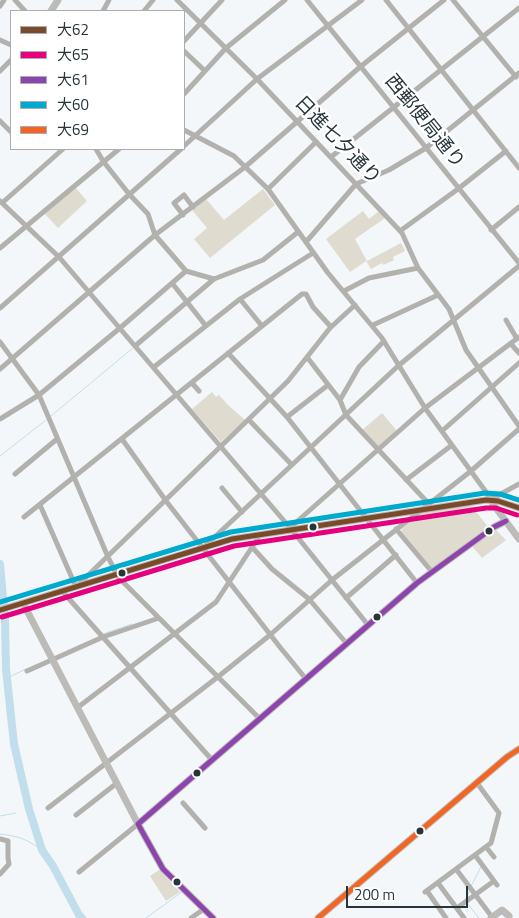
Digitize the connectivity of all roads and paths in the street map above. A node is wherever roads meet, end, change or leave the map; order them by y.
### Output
1 (4, 0) edge
2 (15, 0) edge
3 (153, 0) edge
4 (177, 0) edge
5 (222, 0) edge
6 (285, 0) edge
7 (307, 0) edge
8 (362, 0) edge
9 (386, 0) edge
10 (444, 0) edge
11 (453, 0) edge
12 (0, 6) edge
13 (519, 8) edge
14 (24, 10) edge
15 (145, 10) edge
16 (201, 23) junction
17 (328, 26) junction
18 (408, 29) junction
19 (483, 36) junction
20 (185, 40) edge
21 (226, 48) junction
22 (185, 51) edge
23 (10, 61) edge
24 (360, 67) junction
25 (441, 70) junction
26 (206, 71) junction
27 (0, 72) edge
28 (518, 75) edge
29 (257, 79) junction
30 (185, 93) edge
31 (393, 108) junction
32 (473, 111) junction
33 (0, 121) edge
34 (297, 122) junction
35 (10, 131) edge
36 (185, 131) edge
37 (195, 136) junction
38 (316, 142) junction
39 (185, 145) edge
40 (426, 148) junction
41 (62, 150) edge
42 (97, 150) edge
43 (118, 150) edge
44 (180, 150) edge
45 (506, 151) junction
46 (331, 157) junction
47 (103, 161) junction
48 (245, 168) junction
49 (519, 168) edge
50 (356, 184) junction
51 (268, 189) junction
52 (458, 189) junction
53 (129, 194) junction
54 (1, 202) edge
55 (193, 207) junction
56 (519, 207) edge
57 (183, 215) junction
58 (26, 226) junction
59 (491, 230) junction
60 (400, 231) junction
61 (298, 232) junction
62 (155, 235) junction
63 (306, 242) junction
64 (60, 246) dead end
65 (0, 248) edge
66 (66, 251) junction
67 (313, 253) junction
68 (59, 257) junction
69 (519, 265) edge
70 (418, 268) junction
71 (186, 271) junction
72 (214, 279) junction
73 (172, 283) junction
74 (89, 292) junction
75 (344, 292) junction
76 (438, 295) junction
77 (240, 299) junction
78 (187, 302) junction
79 (355, 305) junction
80 (0, 308) edge
81 (454, 319) junction
82 (506, 320) dead end
83 (373, 325) junction
84 (206, 326) junction
85 (262, 326) junction
86 (331, 327) junction
87 (120, 328) junction
88 (518, 338) edge
89 (384, 341) junction
90 (0, 342) edge
91 (512, 344) junction
92 (135, 346) junction
93 (228, 353) junction
94 (519, 353) edge
95 (307, 357) junction
96 (12, 358) junction
97 (519, 363) edge
98 (398, 366) junction
99 (154, 367) junction
100 (0, 369) edge
101 (478, 369) junction
102 (192, 383) junction
103 (328, 385) junction
104 (492, 388) junction
105 (199, 391) dead end
106 (39, 395) junction
107 (177, 395) junction
108 (270, 398) junction
109 (340, 400) junction
110 (424, 408) junction
111 (346, 415) junction
112 (288, 417) junction
113 (0, 420) edge
114 (249, 420) junction
115 (519, 426) edge
116 (519, 429) edge
117 (442, 431) junction
118 (122, 438) junction
119 (57, 439) junction
120 (452, 445) junction
121 (221, 447) junction
122 (311, 448) junction
123 (378, 449) junction
124 (292, 466) junction
125 (471, 471) junction
126 (16, 474) dead end
127 (73, 477) junction
128 (406, 480) junction
129 (339, 483) junction
130 (519, 484) edge
131 (222, 488) dead end
132 (261, 494) junction
133 (490, 500) junction
134 (166, 501) junction
135 (429, 504) junction
136 (40, 505) junction
137 (519, 508) edge
138 (423, 509) junction
139 (242, 512) junction
140 (24, 517) dead end
141 (366, 517) junction
142 (506, 522) junction
143 (291, 529) junction
144 (396, 529) junction
145 (260, 534) junction
146 (519, 539) edge
147 (383, 540) junction
148 (203, 547) junction
149 (252, 547) junction
150 (396, 555) junction
151 (108, 557) junction
152 (432, 572) junction
153 (116, 575) junction
154 (332, 580) junction
155 (229, 583) junction
156 (417, 583) junction
157 (76, 587) junction
158 (62, 591) junction
159 (346, 598) junction
160 (309, 599) junction
161 (23, 603) junction
162 (0, 610) edge
163 (159, 618) junction
164 (368, 625) junction
165 (175, 633) junction
166 (270, 635) junction
167 (103, 637) junction
168 (346, 644) junction
169 (52, 659) junction
170 (130, 668) junction
171 (27, 671) dead end
172 (218, 676) junction
173 (306, 679) junction
174 (77, 708) junction
175 (171, 713) junction
176 (260, 719) junction
177 (519, 749) edge
178 (212, 760) junction
179 (106, 764) junction
180 (477, 783) junction
181 (117, 784) junction
182 (183, 804) dead end
183 (48, 808) dead end
184 (76, 815) dead end
185 (138, 824) junction
186 (204, 828) dead end
187 (0, 839) edge
188 (486, 846) junction
189 (475, 855) junction
190 (494, 857) dead end
191 (456, 869) junction
192 (79, 872) dead end
193 (0, 874) edge
194 (438, 883) junction
195 (475, 894) junction
196 (457, 908) junction
197 (204, 909) junction
198 (509, 916) dead end
199 (495, 917) edge
200 (191, 918) edge
201 (213, 918) edge
202 (318, 918) edge
203 (446, 918) edge
204 (464, 918) edge

1 - 12 street
2 - 14 street
3 - 15 street
4 - 16 street, 日進七夕通り
5 - 16 street
6 - 21 street
7 - 17 street, 西郵便局通り
8 - 17 street
9 - 18 street
10 - 18 street
11 - 19 street
13 - 19 street
16 - 20 street
16 - 21 street, 日進七夕通り
17 - 24 street, 西郵便局通り
17 - 29 street
18 - 24 street
18 - 25 street
19 - 25 street
19 - 28 street
21 - 26 street
21 - 29 street, 日進七夕通り
22 - 26 street
23 - 27 street
24 - 31 street, 西郵便局通り
24 - 34 street
25 - 31 street
25 - 32 street
26 - 30 street
28 - 32 street
29 - 34 street, 日進七夕通り
29 - 37 street
31 - 40 street, 西郵便局通り
31 - 46 street
32 - 40 street
32 - 45 street
33 - 35 street
34 - 38 street, 日進七夕通り
34 - 48 street
36 - 37 street
37 - 39 street
37 - 48 street
38 - 46 street, 日進七夕通り
38 - 51 street
40 - 50 street
40 - 52 street, 西郵便局通り
41 - 54 street
42 - 47 street
43 - 47 street
44 - 53 street
45 - 49 street
45 - 52 street
46 - 50 street, 日進七夕通り
47 - 53 street
47 - 58 street
48 - 51 street
48 - 55 street
50 - 60 street, 日進七夕通り
50 - 63 street
51 - 61 street
52 - 59 street, 西郵便局通り
52 - 60 street
53 - 62 street
53 - 66 street
54 - 58 street
55 - 57 street
55 - 57 street
56 - 59 street
57 - 62 street
58 - 65 street
58 - 68 street
59 - 69 street, 西郵便局通り
60 - 70 street, 日進七夕通り
61 - 63 street
61 - 72 street
62 - 71 street
62 - 74 street
63 - 67 street
64 - 66 street
66 - 68 street
67 - 75 street
67 - 77 street
68 - 74 street
68 - 80 street
69 - 81 street
70 - 75 street
70 - 76 street, 日進七夕通り
71 - 72 street
71 - 73 street
72 - 78 street
73 - 78 street
73 - 87 street
74 - 87 street
74 - 96 street
75 - 79 street
76 - 81 street, 日進七夕通り
76 - 83 street
77 - 84 street
77 - 85 street
78 - 84 street
78 - 92 street
79 - 83 street
79 - 86 street
81 - 98 street
81 - 101 street, 日進七夕通り
82 - 88 street
83 - 89 street
84 - 99 street
85 - 86 street
85 - 93 street
86 - 95 street
87 - 92 street
87 - 106 street
88 - 91 street
89 - 98 street
89 - 109 street
90 - 96 street
91 - 94 street
91 - 101 street
92 - 99 street
93 - 102 street
93 - 108 street
95 - 103 street
95 - 108 street
96 - 100 street
96 - 106 street
97 - 104 street
98 - 110 street
98 - 111 street
99 - 107 street
101 - 104 street, 日進七夕通り
101 - 110 street
102 - 105 street
102 - 107 street
103 - 109 street
103 - 112 street
104 - 115 street, 日進七夕通り
104 - 117 street
106 - 113 street
106 - 119 street
107 - 118 street
107 - 121 street
108 - 112 street
108 - 114 street
109 - 111 street
110 - 117 street
110 - 123 street
111 - 122 street
111 - 123 street
112 - 122 street
114 - 121 street
114 - 124 street
116 - 125 street
117 - 120 street
118 - 127 street
118 - 134 street
119 - 126 street
119 - 127 street
120 - 125 street
120 - 128 street
121 - 132 street
121 - 134 street
122 - 124 street
122 - 129 street
123 - 128 street
123 - 129 street
124 - 132 street
125 - 133 street
125 - 135 street
127 - 136 street
127 - 151 street
128 - 135 street
129 - 141 street
129 - 143 street
130 - 133 street
131 - 139 street
132 - 139 street
132 - 143 street
133 - 137 street
133 - 138 street
133 - 142 street
134 - 148 street
134 - 151 street
135 - 138 street
136 - 140 street
136 - 157 street
138 - 141 street
138 - 144 street
139 - 148 street
141 - 143 street
141 - 147 street
142 - 146 street
142 - 152 street
143 - 145 street
143 - 154 street
144 - 147 street
144 - 152 street
145 - 148 street
145 - 149 street
147 - 150 street
147 - 154 street
148 - 153 street
148 - 155 street
149 - 155 street
149 - 160 street
150 - 156 street
150 - 159 street
151 - 153 street
151 - 157 street
152 - 156 street
153 - 157 street
153 - 163 street
154 - 159 street
154 - 160 street
155 - 165 street
155 - 166 street
156 - 164 street
157 - 158 street
158 - 161 street
158 - 167 street
159 - 164 street
160 - 166 street
160 - 168 street
161 - 162 street
161 - 169 street
163 - 165 street
163 - 167 street
164 - 168 street
165 - 170 street
165 - 172 street
166 - 172 street
166 - 173 street
167 - 169 street
167 - 170 street
168 - 173 street
169 - 171 street
169 - 174 street
170 - 174 street
170 - 175 street
172 - 175 street
172 - 176 street
173 - 176 street
174 - 179 street
175 - 178 street
175 - 179 street
176 - 178 street
177 - 180 street
178 - 185 street
179 - 181 street
179 - 183 street
180 - 188 street
180 - 202 street
181 - 184 street
181 - 185 street
182 - 186 street
185 - 192 street
185 - 197 street
187 - 193 street
188 - 189 street
188 - 190 street
189 - 191 street
189 - 195 street
191 - 194 street
191 - 195 street
194 - 196 street
194 - 203 street
195 - 196 street
195 - 199 street
196 - 204 street
197 - 200 street
197 - 201 street
198 - 199 street

